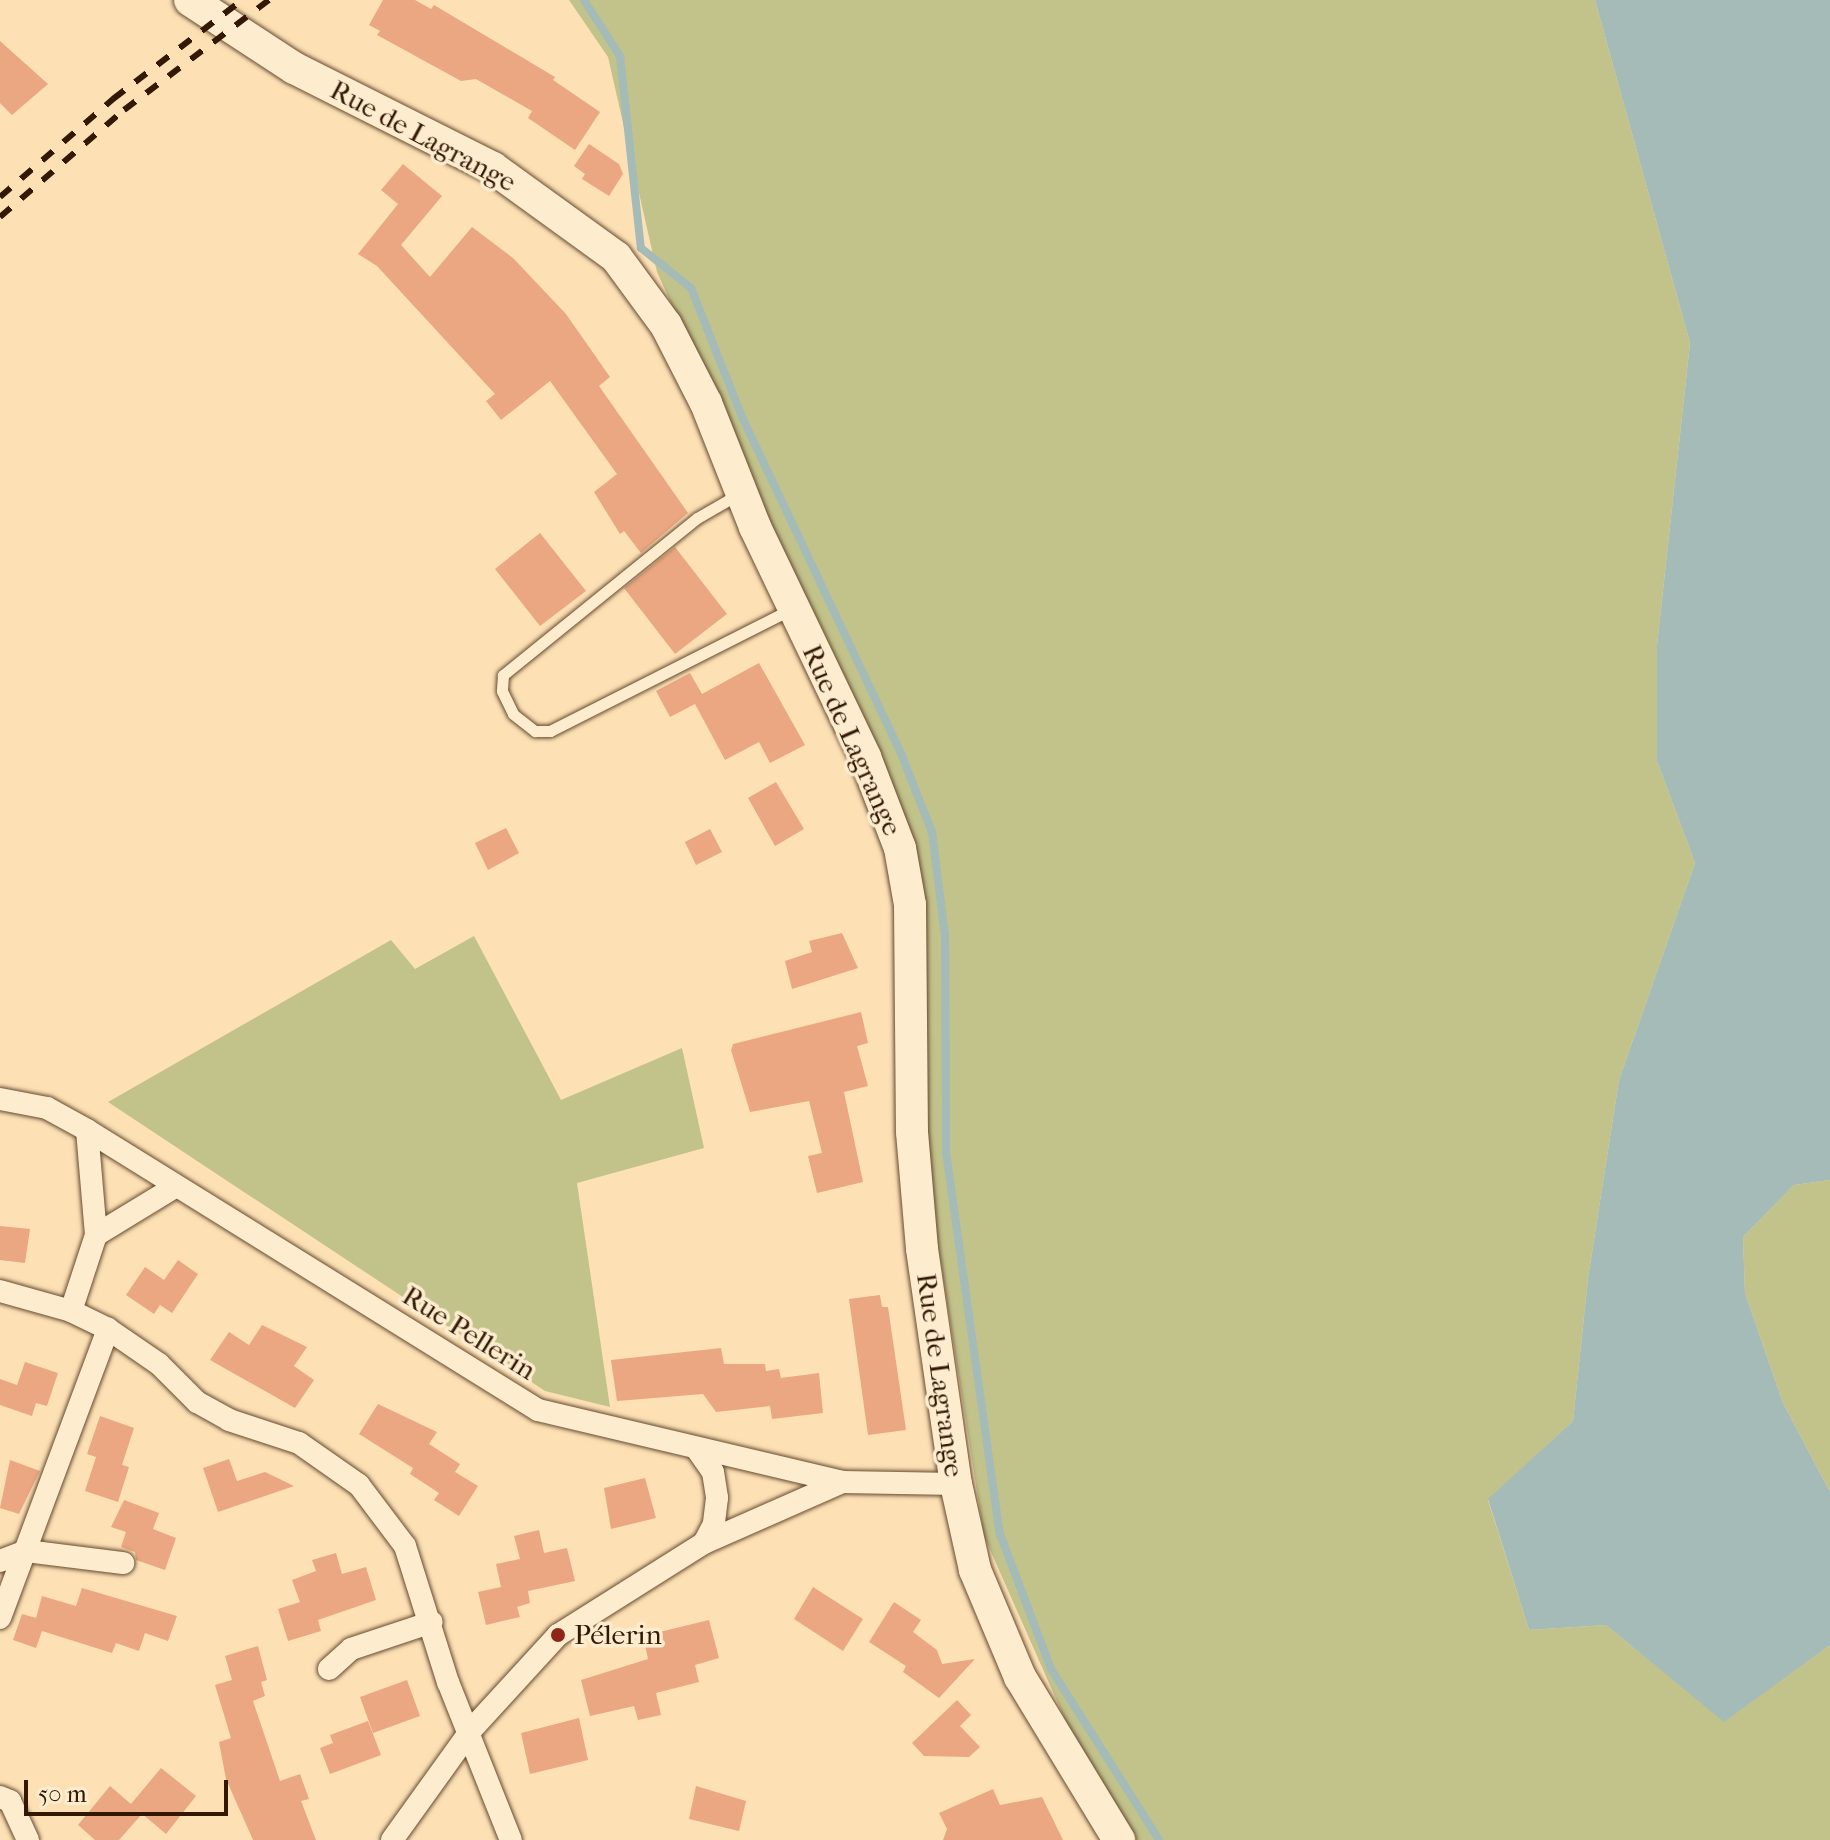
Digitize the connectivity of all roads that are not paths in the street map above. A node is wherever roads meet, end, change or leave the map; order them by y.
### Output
1 (190, 0) edge
2 (741, 492) junction
3 (793, 608) junction
4 (0, 1099) edge
5 (87, 1130) junction
6 (175, 1187) junction
7 (96, 1235) junction
8 (0, 1291) edge
9 (71, 1311) junction
10 (108, 1329) junction
11 (696, 1448) junction
12 (842, 1482) junction
13 (956, 1484) junction
14 (704, 1543) junction
15 (26, 1551) junction
16 (0, 1561) edge
17 (123, 1563) dead end
18 (0, 1618) edge
19 (432, 1622) junction
20 (329, 1669) dead end
21 (471, 1730) junction
22 (0, 1797) edge
23 (28, 1840) edge
24 (392, 1840) edge
25 (511, 1840) edge
26 (1119, 1840) edge

1 - 2 street, Rue de Lagrange
2 - 3 street, Rue de Lagrange
2 - 3 lane
3 - 13 street, Rue de Lagrange
4 - 5 street, Rue Pellerin
5 - 6 street, Rue Pellerin
5 - 7 street
6 - 7 street
6 - 11 street, Rue Pellerin
7 - 9 street
8 - 9 street
9 - 10 street
10 - 15 street
10 - 19 street
11 - 12 street, Rue Pellerin
11 - 14 street
12 - 13 street, Rue Pellerin
12 - 14 street
13 - 26 street, Rue de Lagrange
14 - 21 street
15 - 16 street
15 - 17 street
15 - 18 street
19 - 20 street
19 - 21 street
21 - 24 street
21 - 25 street
22 - 23 street

